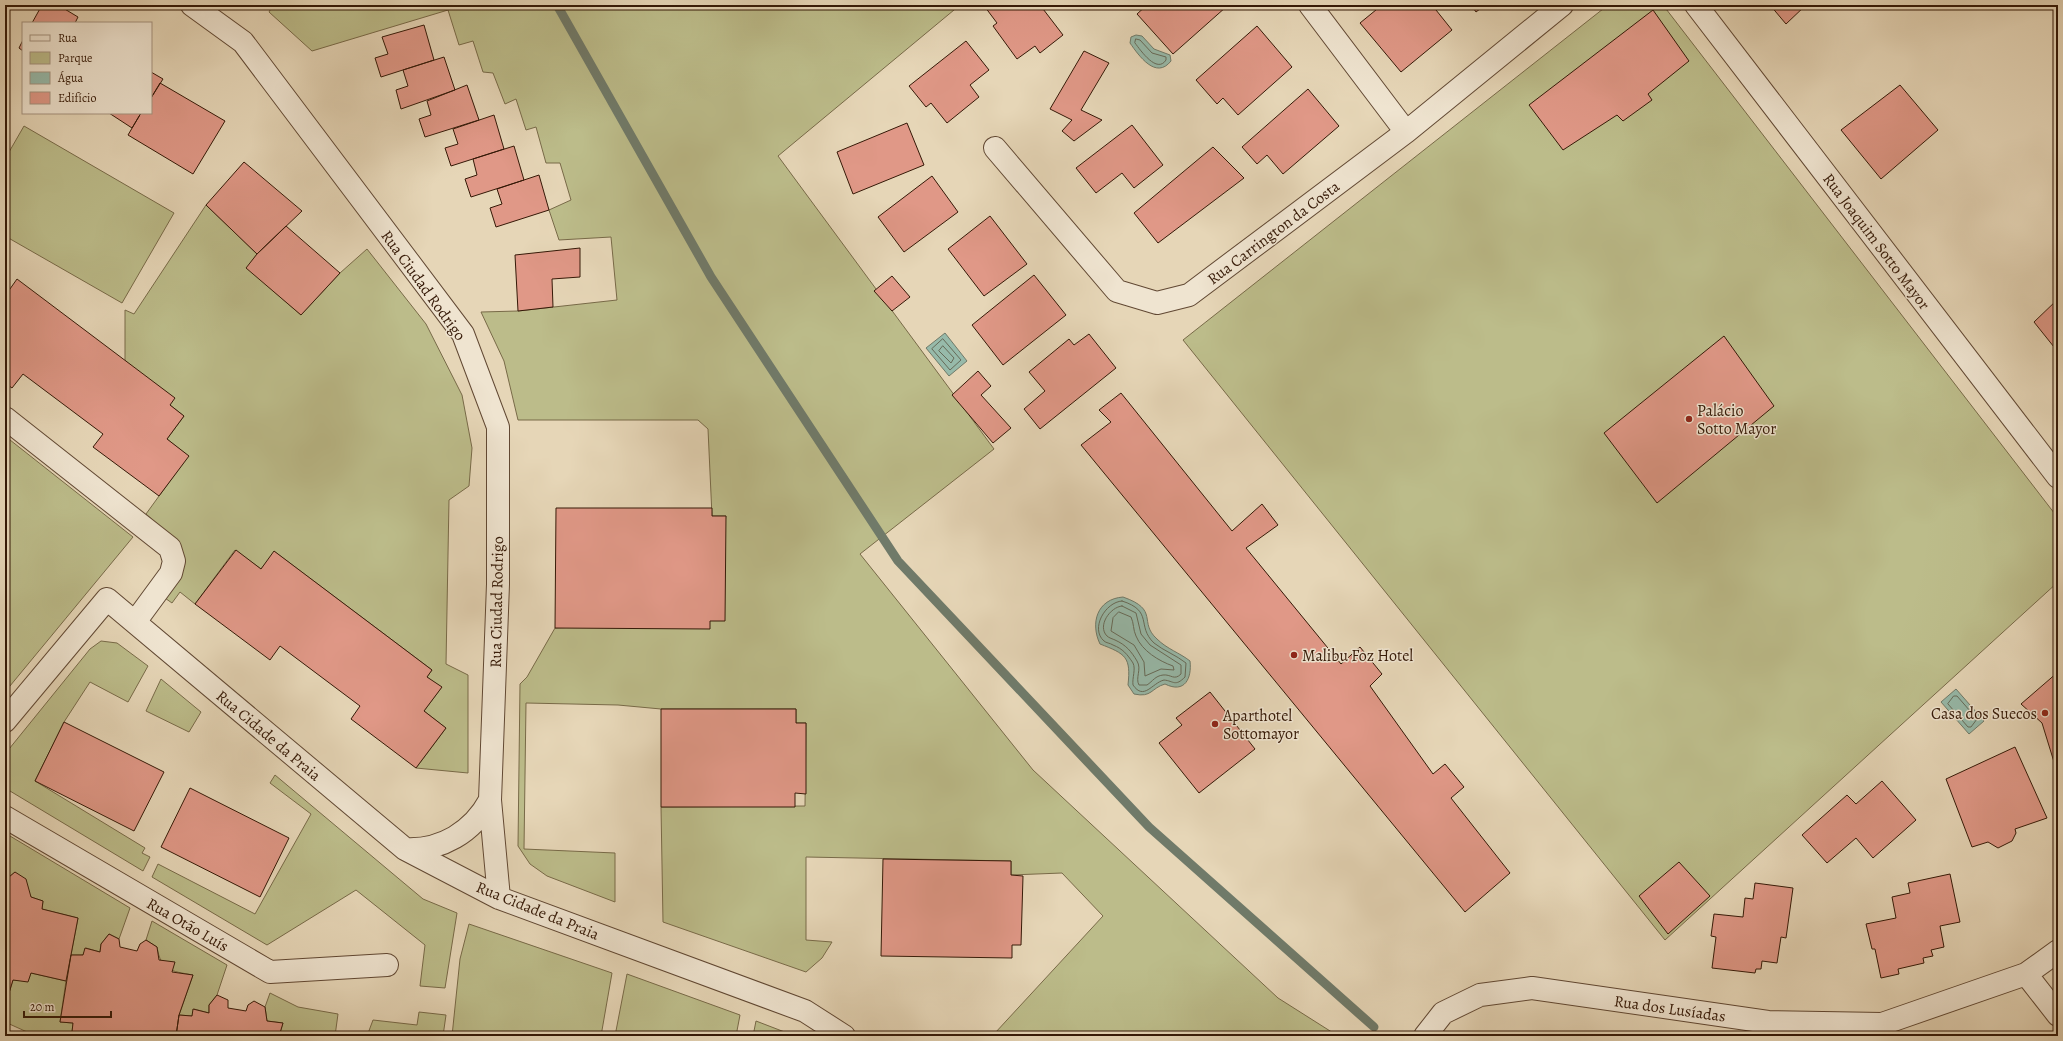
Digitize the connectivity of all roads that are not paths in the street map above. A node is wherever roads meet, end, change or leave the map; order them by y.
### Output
1 (192, 5) edge
2 (1310, 5) edge
3 (1562, 5) edge
4 (1696, 5) edge
5 (1406, 132) junction
6 (995, 148) dead end
7 (5, 418) edge
8 (2058, 477) edge
9 (135, 622) junction
10 (5, 721) edge
11 (490, 800) junction
12 (5, 817) edge
13 (405, 850) junction
14 (499, 898) junction
15 (2058, 951) edge
16 (387, 965) dead end
17 (2026, 974) junction
18 (2058, 1016) edge
19 (1886, 1030) edge
20 (844, 1036) edge
21 (1425, 1036) edge

1 - 11 street, Rua Ciudad Rodrigo
2 - 5 street
3 - 5 street, Rua Carrington da Costa
4 - 8 street, Rua Joaquim Sotto Mayor
5 - 6 street, Rua Carrington da Costa
7 - 9 street
9 - 10 street, Rua Cidade da Praia
9 - 13 street, Rua Cidade da Praia
11 - 13 street, Rua Ciudad Rodrigo
11 - 14 street, Rua Ciudad Rodrigo
12 - 16 street, Rua Otão Luís
13 - 14 street, Rua Cidade da Praia
14 - 20 street, Rua Cidade da Praia
15 - 17 street, Rua dos Lusíadas
17 - 18 street
17 - 19 street, Rua dos Lusíadas
19 - 21 street, Rua dos Lusíadas

